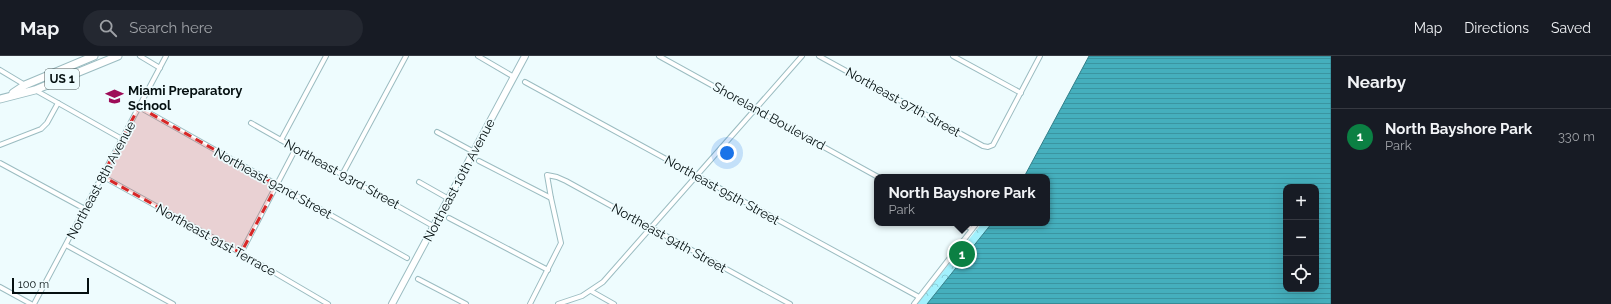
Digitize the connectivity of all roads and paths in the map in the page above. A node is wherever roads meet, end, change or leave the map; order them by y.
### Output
1 (94, 56) edge
2 (118, 56) edge
3 (140, 56) edge
4 (166, 56) edge
5 (326, 56) edge
6 (406, 56) edge
7 (478, 56) edge
8 (525, 56) edge
9 (659, 56) edge
10 (802, 56) edge
11 (819, 56) edge
12 (954, 56) edge
13 (1040, 56) edge
14 (160, 68) junction
15 (0, 70) edge
16 (514, 76) junction
17 (525, 82) dead end
18 (25, 85) junction
19 (35, 90) junction
20 (1021, 93) junction
21 (2, 98) edge
22 (58, 103) junction
23 (139, 107) junction
24 (756, 109) junction
25 (251, 123) dead end
26 (437, 132) dead end
27 (122, 139) junction
28 (281, 140) junction
29 (0, 145) edge
30 (296, 148) junction
31 (474, 152) junction
32 (480, 161) dead end
33 (0, 163) edge
34 (342, 175) junction
35 (874, 175) edge
36 (102, 176) junction
37 (696, 176) junction
38 (419, 182) dead end
39 (277, 185) junction
40 (449, 198) junction
41 (551, 198) junction
42 (85, 209) junction
43 (449, 218) dead end
44 (433, 226) junction
45 (966, 226) edge
46 (974, 226) edge
47 (652, 228) junction
48 (972, 229) junction
49 (66, 245) junction
50 (241, 253) junction
51 (407, 258) dead end
52 (548, 270) junction
53 (418, 279) dead end
54 (0, 287) edge
55 (591, 291) junction
56 (919, 297) junction
57 (31, 304) edge
58 (34, 304) edge
59 (173, 304) edge
60 (328, 304) edge
61 (392, 304) edge
62 (466, 304) edge
63 (530, 304) edge
64 (558, 304) edge
65 (614, 304) edge
66 (790, 304) edge
67 (914, 304) edge

1 - 18 main road, US 1
2 - 19 main road, US 1
3 - 14 street
4 - 14 street, Northeast 8th Avenue
5 - 28 street
6 - 34 street
7 - 16 street
8 - 16 street, Northeast 10th Avenue
9 - 24 street, Shoreland Boulevard
10 - 24 street
11 - 20 street, Northeast 97th Street
12 - 20 street
13 - 20 street
14 - 23 street, Northeast 8th Avenue
15 - 18 street
16 - 31 street, Northeast 10th Avenue
17 - 37 street, Northeast 95th Street
18 - 21 main road, US 1
19 - 21 main road, US 1
19 - 22 street
22 - 27 street
22 - 29 street
23 - 27 street, Northeast 8th Avenue
23 - 39 street, Northeast 92nd Street
24 - 35 street, Shoreland Boulevard
24 - 37 street
25 - 28 street, Northeast 93rd Street
26 - 31 street
27 - 36 street, Northeast 8th Avenue
28 - 30 street, Northeast 93rd Street
30 - 34 street, Northeast 93rd Street
30 - 39 street
31 - 40 street, Northeast 10th Avenue
32 - 41 street
33 - 42 street
34 - 44 street, Northeast 93rd Street
36 - 42 street, Northeast 8th Avenue
36 - 50 street, Northeast 91st Terrace
37 - 47 street
37 - 56 street, Northeast 95th Street
38 - 40 street
39 - 50 street
39 - 51 street, Northeast 92nd Street
40 - 44 street, Northeast 10th Avenue
41 - 47 street, Northeast 94th Street
41 - 52 street
42 - 49 street, Northeast 8th Avenue
43 - 52 street
44 - 61 street, Northeast 10th Avenue
45 - 48 street
46 - 48 street
47 - 55 street
47 - 66 street, Northeast 94th Street
48 - 56 street
49 - 58 street, Northeast 8th Avenue
49 - 59 street
50 - 60 street, Northeast 91st Terrace
52 - 63 street
53 - 62 street
54 - 57 street
55 - 64 street
55 - 65 street
56 - 67 street

